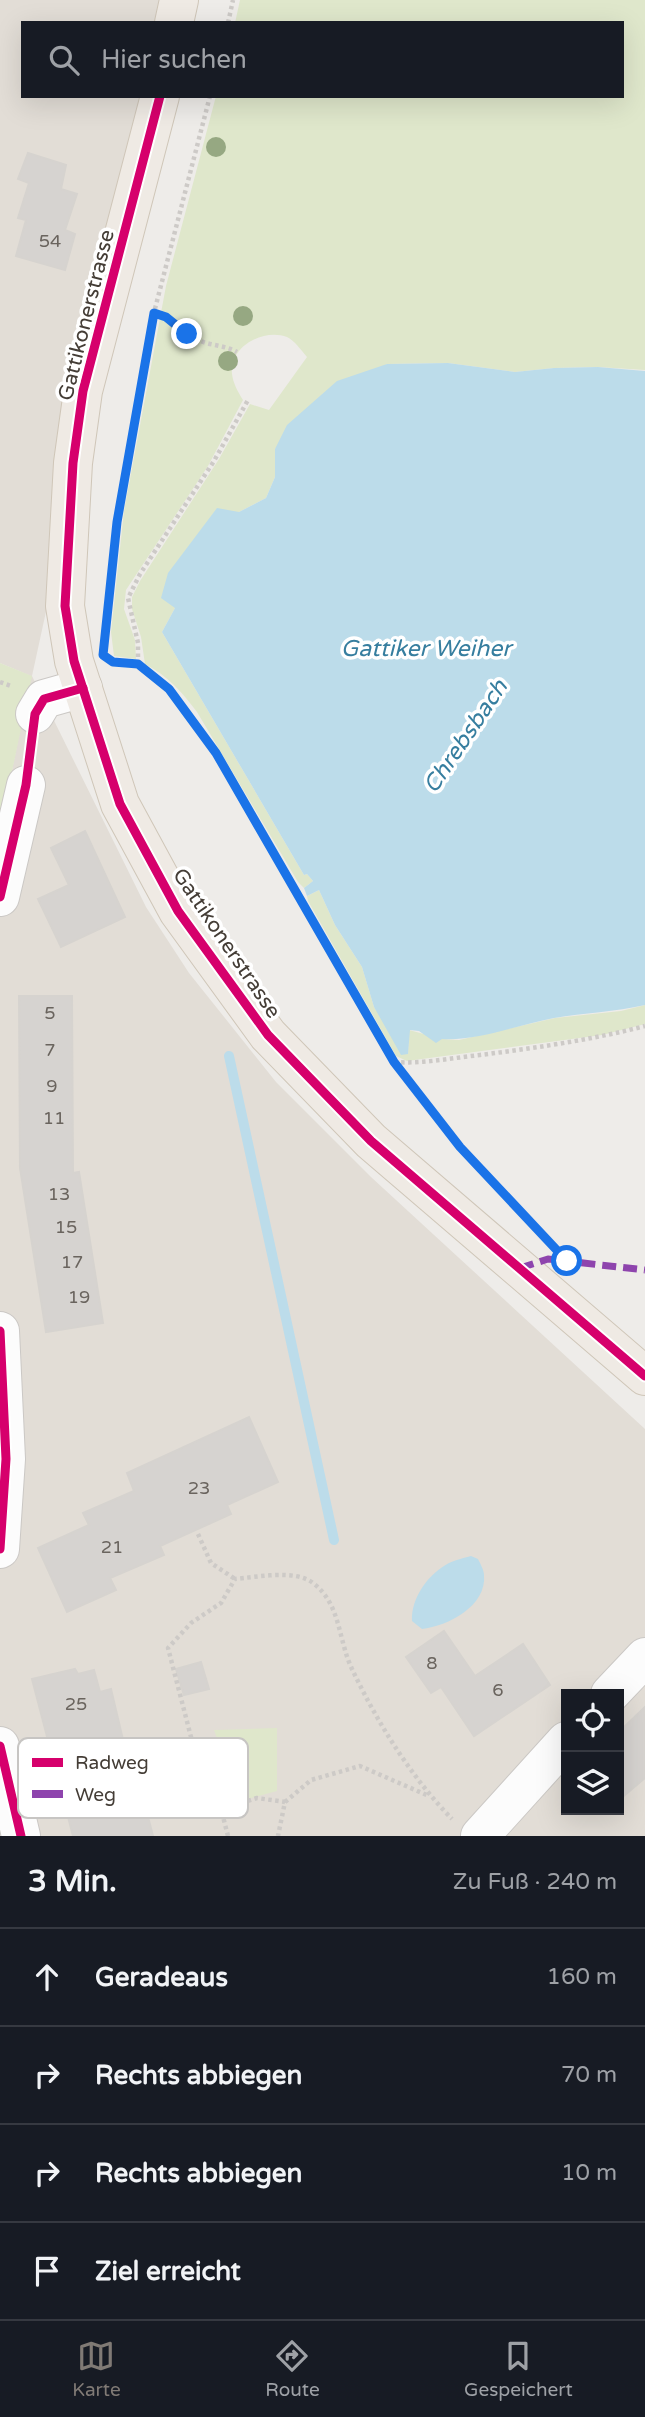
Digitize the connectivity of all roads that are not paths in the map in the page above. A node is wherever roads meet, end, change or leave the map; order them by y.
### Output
1 (179, 0) edge
2 (174, 21) edge
3 (159, 98) edge
4 (83, 688) junction
5 (35, 714) dead end
6 (26, 785) dead end
7 (0, 897) edge
8 (0, 1331) edge
9 (645, 1376) edge
10 (1, 1529) edge
11 (645, 1657) edge
12 (615, 1689) edge
13 (0, 1746) edge
14 (561, 1747) edge
15 (489, 1828) edge
16 (20, 1836) edge

1 - 2 main road
3 - 4 main road, Gattikonerstrasse
4 - 5 street
4 - 9 main road, Gattikonerstrasse
6 - 7 street
8 - 10 street
11 - 12 street
13 - 16 street
14 - 15 street

